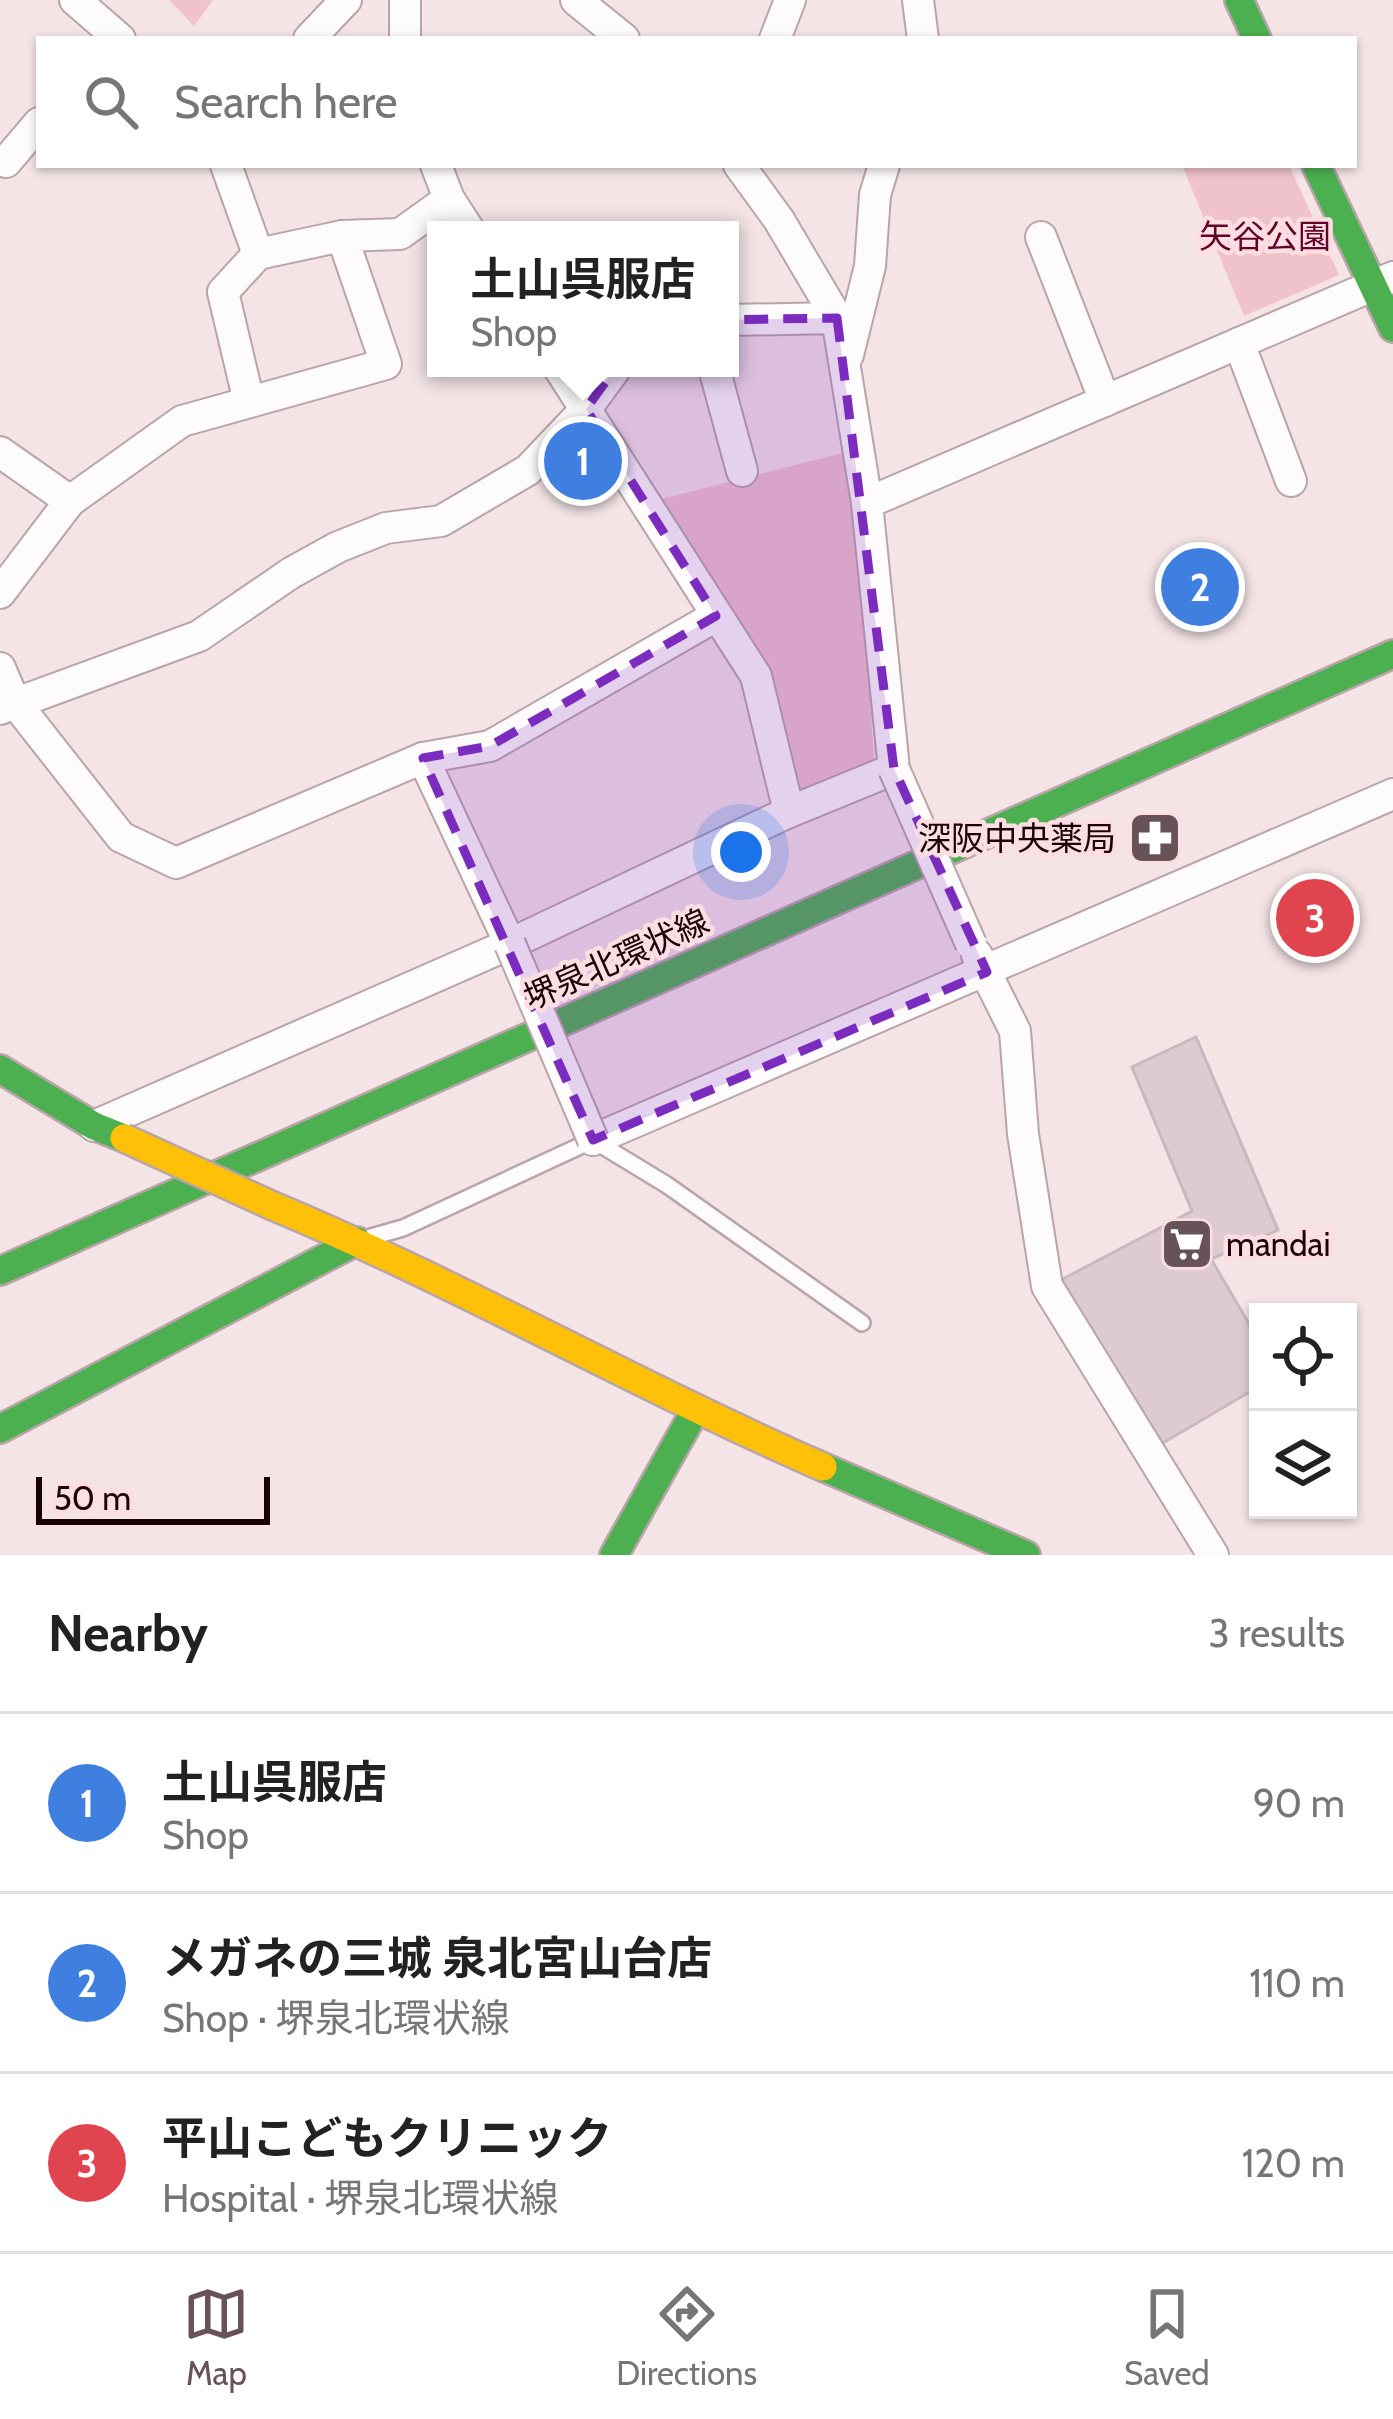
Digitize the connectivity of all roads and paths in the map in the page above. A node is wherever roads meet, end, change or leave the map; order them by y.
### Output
1 (75, 0) edge
2 (346, 0) edge
3 (405, 0) edge
4 (576, 0) edge
5 (790, 0) edge
6 (917, 0) edge
7 (1239, 0) edge
8 (113, 36) edge
9 (312, 36) edge
10 (405, 36) edge
11 (620, 36) edge
12 (776, 36) edge
13 (923, 36) edge
14 (1256, 36) edge
15 (36, 127) edge
16 (7, 162) dead end
17 (227, 168) edge
18 (437, 168) edge
19 (741, 168) edge
20 (883, 168) edge
21 (1318, 168) edge
22 (449, 199) junction
23 (464, 221) edge
24 (342, 236) junction
25 (1041, 237) dead end
26 (258, 254) junction
27 (1383, 281) edge
28 (837, 319) junction
29 (739, 320) edge
30 (1393, 328) edge
31 (1239, 344) junction
32 (845, 367) junction
33 (565, 377) edge
34 (609, 377) edge
35 (716, 377) edge
36 (1105, 401) junction
37 (249, 402) junction
38 (586, 409) junction
39 (0, 452) edge
40 (742, 471) dead end
41 (1291, 481) dead end
42 (70, 501) junction
43 (867, 503) junction
44 (0, 593) edge
45 (716, 616) junction
46 (1393, 654) edge
47 (0, 668) edge
48 (7, 705) edge
49 (423, 758) junction
50 (894, 769) junction
51 (1393, 794) edge
52 (789, 812) junction
53 (510, 944) junction
54 (987, 972) junction
55 (0, 1070) edge
56 (94, 1126) junction
57 (592, 1140) junction
58 (357, 1240) junction
59 (0, 1271) edge
60 (862, 1323) dead end
61 (695, 1411) junction
62 (0, 1430) edge
63 (614, 1555) edge
64 (1026, 1555) edge
65 (1213, 1555) edge

1 - 8 street
2 - 9 street
3 - 10 street
4 - 11 street
5 - 12 street
6 - 13 street
7 - 14 street
15 - 16 street
17 - 26 street
18 - 22 street
19 - 28 street
20 - 32 street
21 - 27 street
22 - 23 street
22 - 24 street
24 - 26 street
24 - 37 street
25 - 36 street
26 - 37 street
27 - 30 street
27 - 31 street
28 - 29 street
28 - 32 street
31 - 36 street
31 - 41 street
32 - 43 street
33 - 38 street
34 - 38 street
35 - 40 street
36 - 43 street
37 - 42 street
38 - 45 street
38 - 48 street
39 - 42 street
42 - 44 street
43 - 50 street
45 - 49 street
45 - 52 street
46 - 59 street, 堺泉北環状線
47 - 48 street
48 - 49 street
49 - 53 street
50 - 52 street
50 - 54 street, bridge
51 - 54 street
52 - 53 street
53 - 56 street
53 - 57 street, bridge
54 - 57 street
54 - 65 street
55 - 56 street
56 - 58 street, bridge
57 - 58 lane
57 - 60 lane
58 - 61 street
58 - 62 street
61 - 63 street
61 - 64 street

